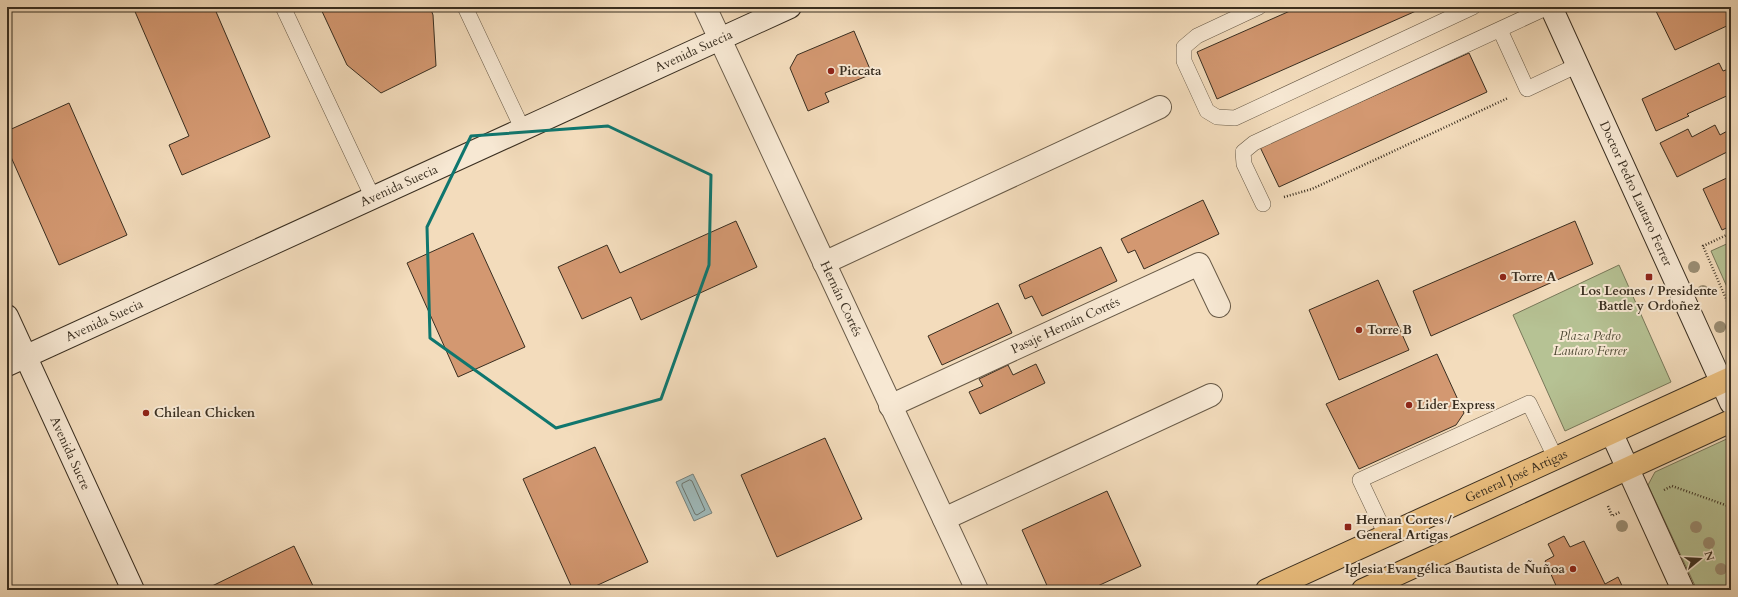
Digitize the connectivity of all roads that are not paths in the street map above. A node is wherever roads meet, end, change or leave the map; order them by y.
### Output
1 (283, 7) edge
2 (465, 7) edge
3 (705, 7) edge
4 (790, 7) edge
5 (1259, 7) edge
6 (1473, 7) edge
7 (1550, 7) edge
8 (1500, 30) junction
9 (720, 39) junction
10 (1578, 65) junction
11 (1160, 107) dead end
12 (522, 130) junction
13 (373, 198) junction
14 (1263, 204) road end
15 (824, 263) junction
16 (1219, 306) dead end
17 (7, 316) edge
18 (16, 361) edge
19 (1727, 380) edge
20 (1211, 395) dead end
21 (1731, 403) edge
22 (890, 406) junction
23 (1731, 421) edge
24 (1612, 434) junction
25 (1556, 459) junction
26 (1628, 469) junction
27 (944, 520) junction
28 (1386, 535) junction
29 (133, 590) edge
30 (977, 590) edge
31 (1267, 590) edge
32 (1362, 590) edge
33 (1683, 590) edge

1 - 13 lane
2 - 12 lane
3 - 9 street, Hernán Cortés
4 - 9 street, Avenida Suecia
5 - 6 lane
7 - 8 lane
7 - 10 street, Doctor Pedro Lautaro Ferrer
8 - 10 lane
8 - 14 lane
9 - 12 street, Avenida Suecia
9 - 15 street, Hernán Cortés
10 - 19 street, Doctor Pedro Lautaro Ferrer
11 - 15 street
12 - 13 street, Avenida Suecia
13 - 18 street, Avenida Suecia
15 - 22 street, Hernán Cortés
16 - 22 street, Pasaje Hernán Cortés
17 - 18 street, Avenida Sucre
18 - 29 street, Avenida Sucre
19 - 21 street, Doctor Pedro Lautaro Ferrer
19 - 24 main road, General José Artigas
20 - 27 street
22 - 27 street, Hernán Cortés
23 - 26 main road
24 - 25 main road, General José Artigas
24 - 26 street
25 - 28 main road, General José Artigas
25 - 28 lane
26 - 32 main road
26 - 33 street
27 - 30 street, Hernán Cortés
28 - 31 main road, General José Artigas

